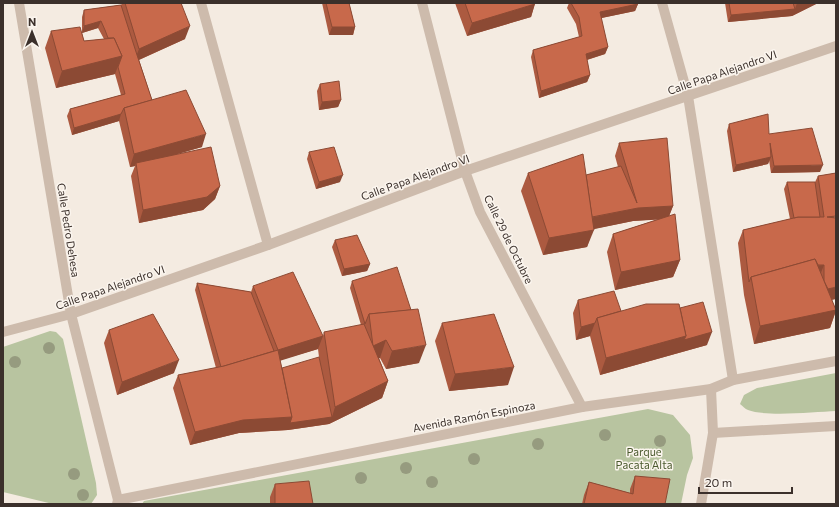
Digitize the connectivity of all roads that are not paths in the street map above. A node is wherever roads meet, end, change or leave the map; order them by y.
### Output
1 (19, 3) edge
2 (201, 3) edge
3 (422, 3) edge
4 (662, 3) edge
5 (836, 46) edge
6 (688, 96) junction
7 (465, 171) junction
8 (268, 245) junction
9 (71, 314) junction
10 (3, 332) edge
11 (836, 361) edge
12 (733, 380) junction
13 (711, 389) junction
14 (582, 407) junction
15 (836, 426) edge
16 (713, 433) junction
17 (117, 502) edge
18 (701, 504) edge

1 - 9 street, Calle Pedro Dehesa
2 - 8 street
3 - 7 street, Calle 29 de Octubre
4 - 6 street
5 - 6 street, Calle Papa Alejandro VI
6 - 7 street, Calle Papa Alejandro VI
6 - 12 street
7 - 8 street, Calle Papa Alejandro VI
7 - 14 street, Calle 29 de Octubre
8 - 9 street, Calle Papa Alejandro VI
9 - 10 street, Calle Papa Alejandro VI
9 - 17 street, Calle Pedro Dehesa
11 - 12 street, Avenida Ramón Espinoza
12 - 13 street, Avenida Ramón Espinoza
13 - 14 street, Avenida Ramón Espinoza
13 - 16 street
14 - 17 street, Avenida Ramón Espinoza
15 - 16 street
16 - 18 street

